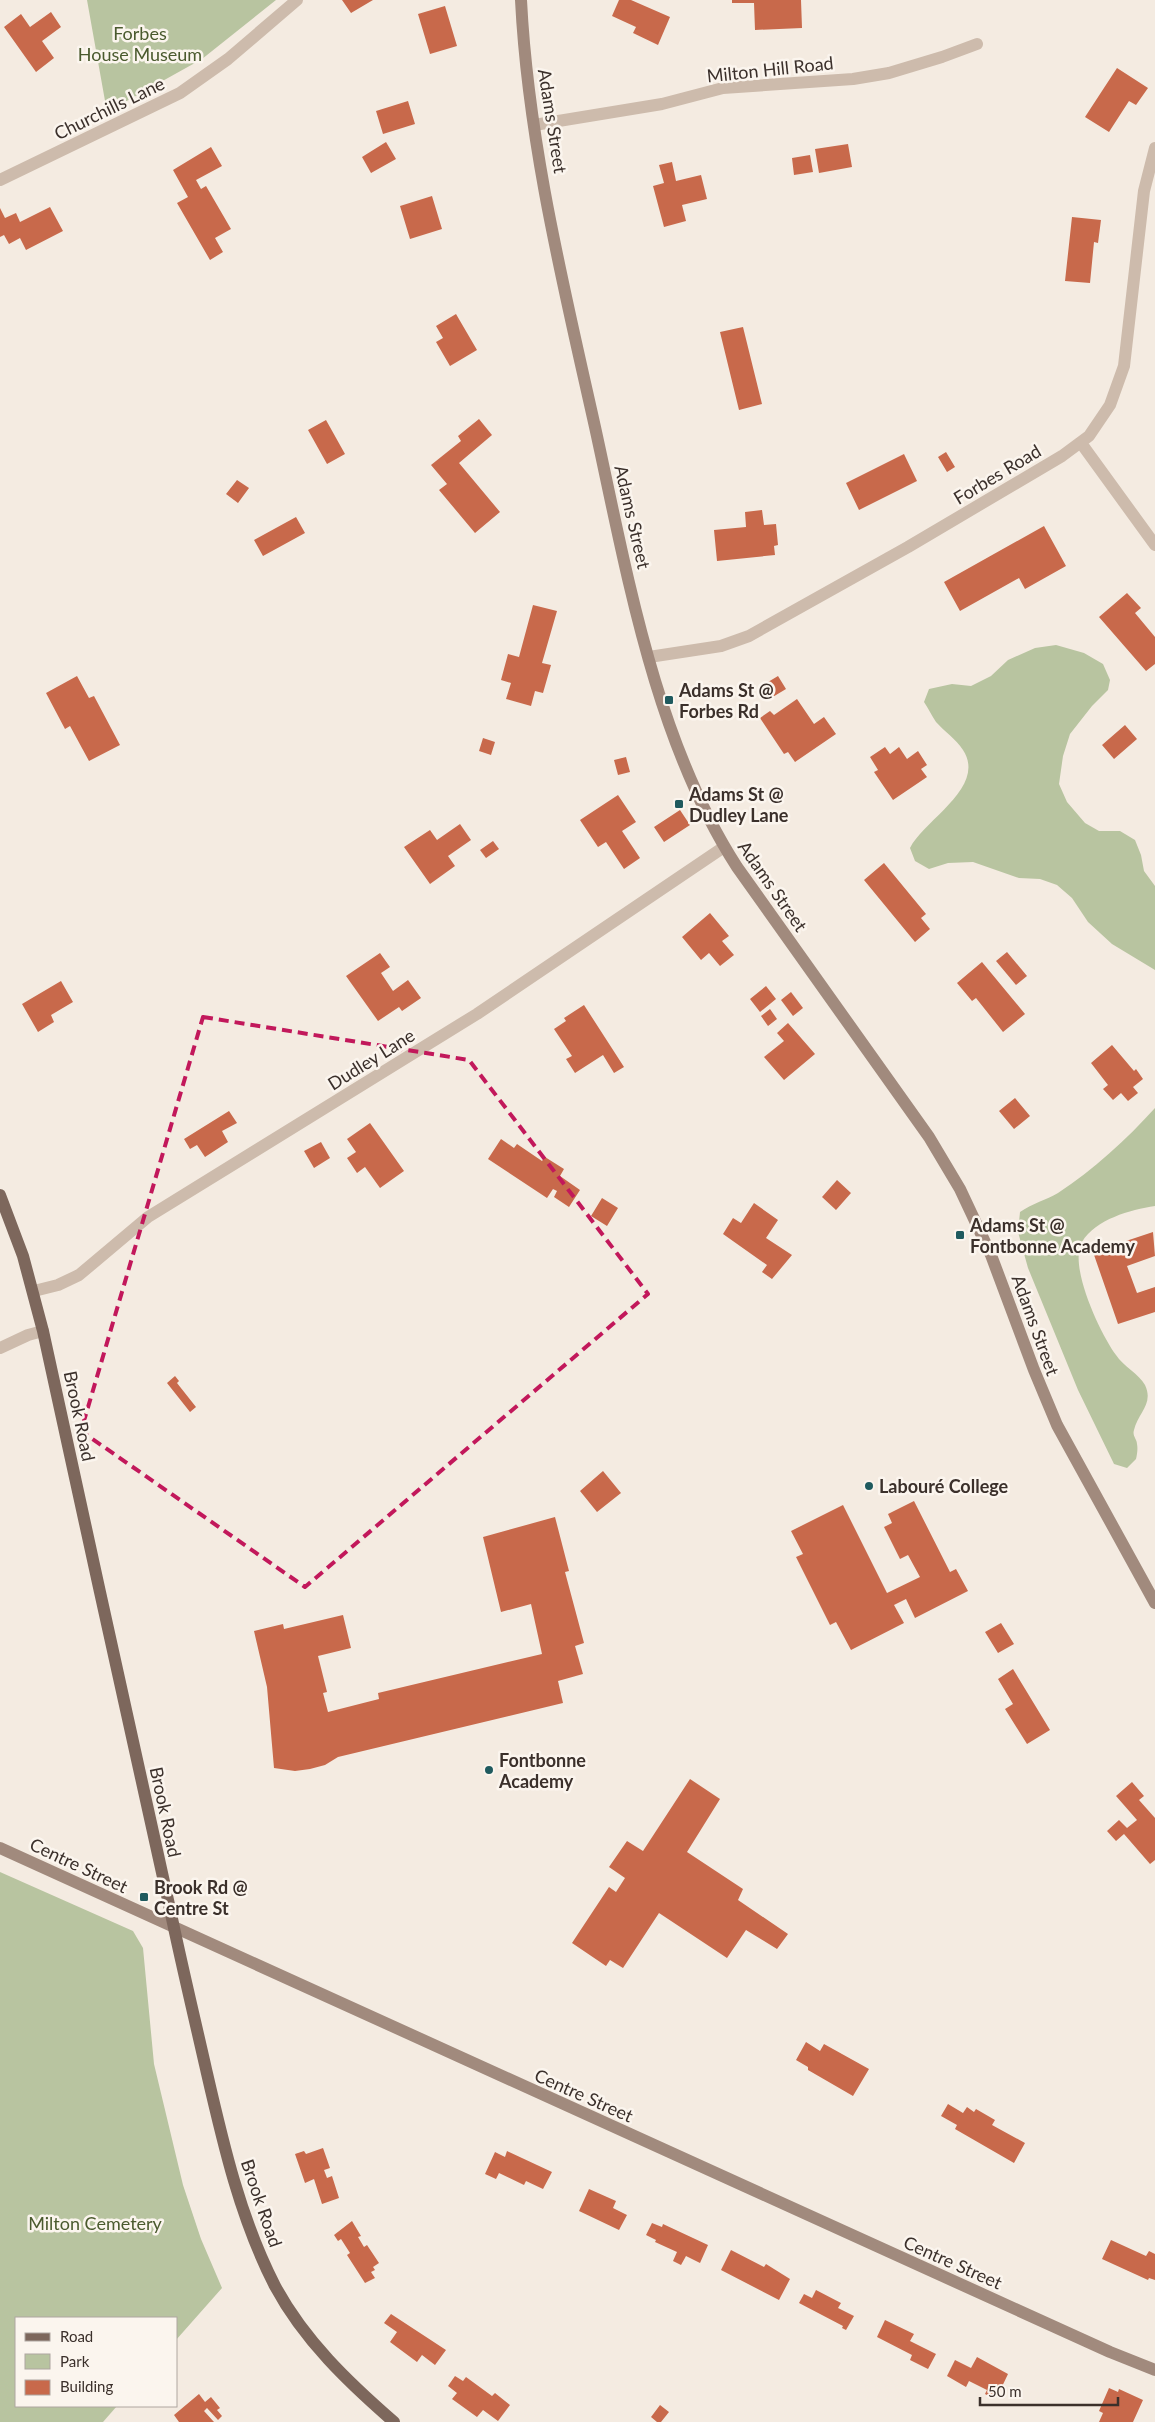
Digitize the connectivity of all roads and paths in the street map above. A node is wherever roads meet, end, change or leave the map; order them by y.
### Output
1 (297, 0) edge
2 (521, 0) edge
3 (977, 44) dead end
4 (534, 125) junction
5 (1155, 148) edge
6 (0, 180) edge
7 (1081, 443) junction
8 (1155, 545) edge
9 (649, 657) junction
10 (724, 847) junction
11 (0, 1195) edge
12 (34, 1291) junction
13 (43, 1331) junction
14 (0, 1348) edge
15 (1155, 1603) edge
16 (0, 1848) edge
17 (174, 1928) junction
18 (1155, 2370) edge
19 (394, 2422) edge

1 - 6 street, Churchills Lane
2 - 4 main road, Adams Street
3 - 4 street, Milton Hill Road
4 - 9 main road, Adams Street
5 - 7 street, Forbes Road
7 - 8 street
7 - 9 street, Forbes Road
9 - 10 main road, Adams Street
10 - 12 street, Dudley Lane
10 - 15 main road, Adams Street
11 - 12 main road, Brook Road
12 - 13 main road, Brook Road
13 - 14 street
13 - 17 main road, Brook Road
16 - 17 main road, Centre Street
17 - 18 main road, Centre Street
17 - 19 main road, Brook Road

